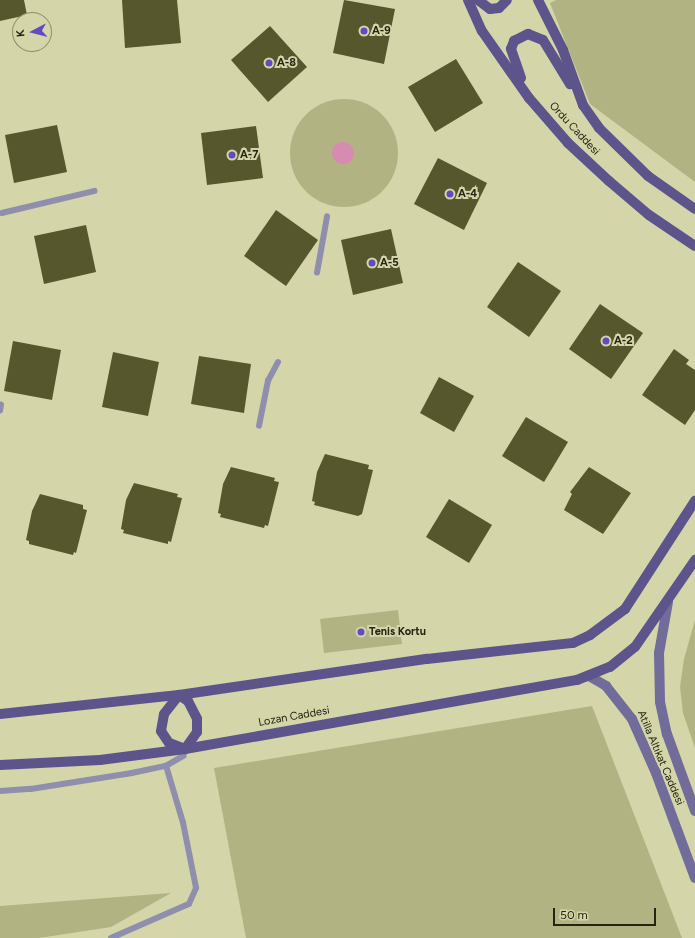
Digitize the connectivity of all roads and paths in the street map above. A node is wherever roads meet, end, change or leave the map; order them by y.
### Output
1 (468, 0) edge
2 (478, 0) edge
3 (507, 0) edge
4 (538, 0) edge
5 (529, 98) junction
6 (583, 105) junction
7 (94, 191) dead end
8 (695, 209) edge
9 (2, 213) dead end
10 (327, 216) dead end
11 (695, 246) edge
12 (317, 273) dead end
13 (278, 362) dead end
14 (259, 426) dead end
15 (695, 501) edge
16 (695, 560) edge
17 (668, 602) junction
18 (589, 676) junction
19 (179, 695) junction
20 (0, 714) edge
21 (185, 749) junction
22 (0, 765) edge
23 (166, 766) junction
24 (0, 791) edge
25 (695, 811) edge
26 (695, 878) edge
27 (111, 938) edge

1 - 5 main road, Ordu Caddesi
2 - 3 main road
4 - 6 main road, Ordu Caddesi
5 - 6 main road
5 - 11 main road, Ordu Caddesi
6 - 8 main road, Ordu Caddesi
7 - 9 lane
10 - 12 lane
13 - 14 lane
15 - 19 main road
16 - 17 main road, Atilla Altıkat Caddesi
17 - 18 main road, Atilla Altıkat Caddesi
17 - 25 street, Atilla Altıkat Caddesi
18 - 21 main road, Lozan Caddesi
18 - 26 street, Atilla Altıkat Caddesi
19 - 20 main road
19 - 21 main road
19 - 21 main road
21 - 22 main road, Lozan Caddesi
21 - 23 lane
23 - 24 lane
23 - 27 lane

